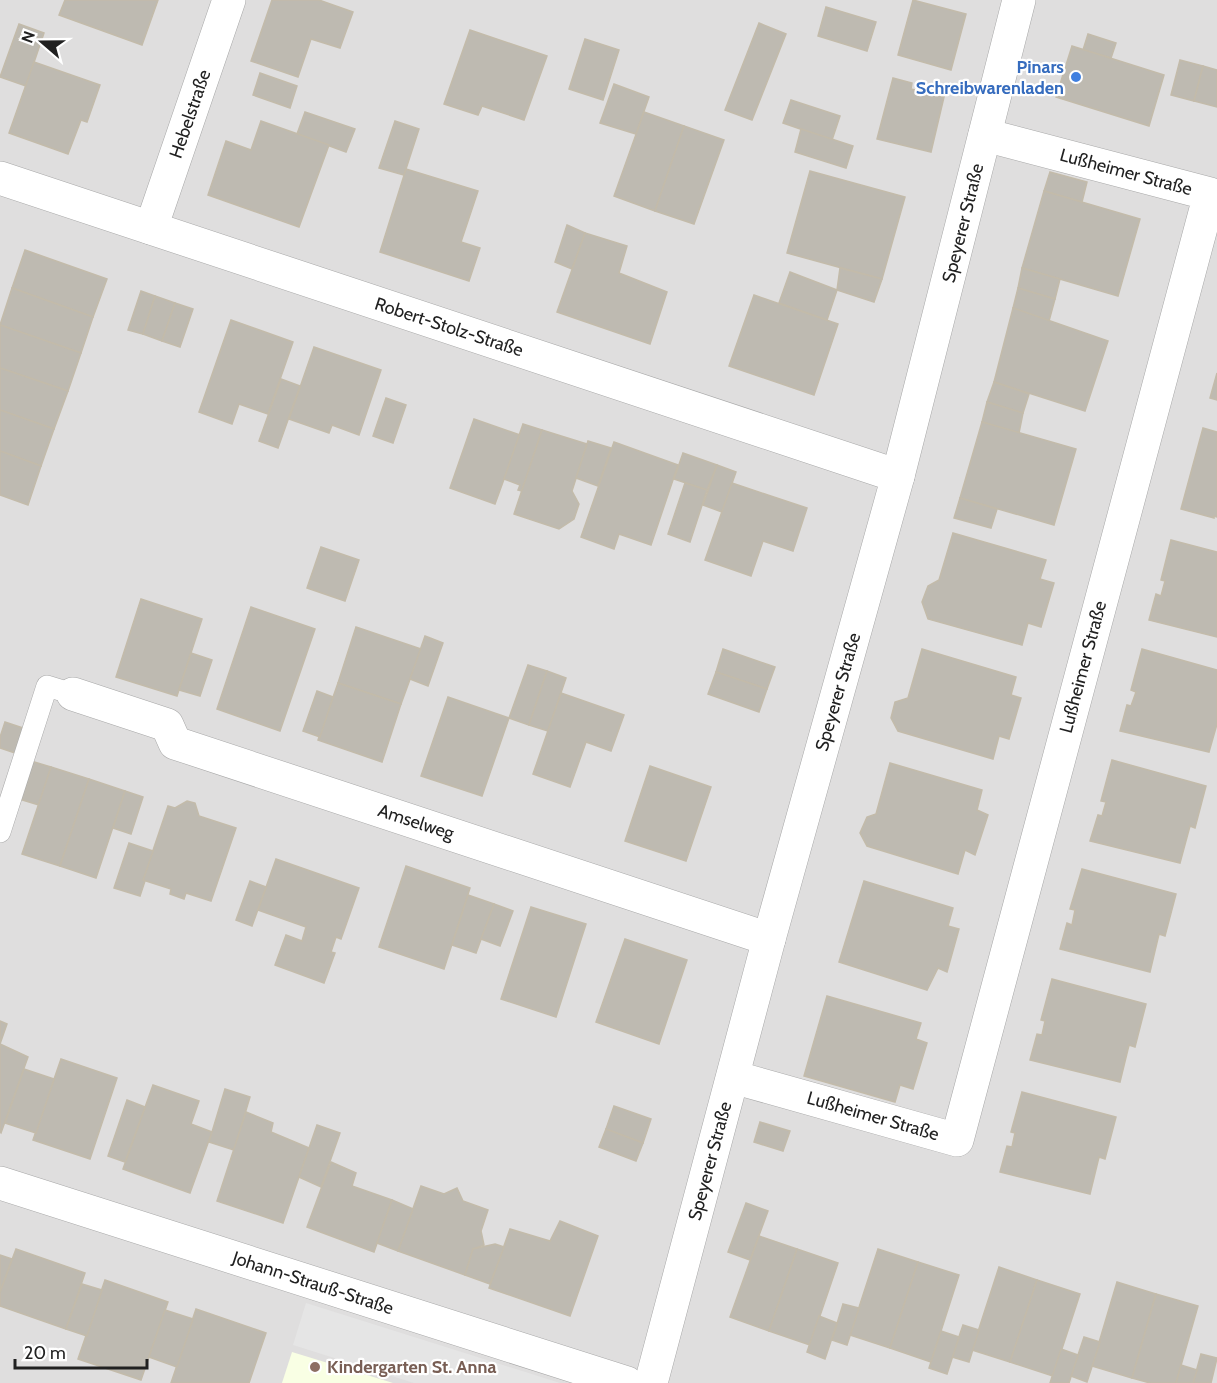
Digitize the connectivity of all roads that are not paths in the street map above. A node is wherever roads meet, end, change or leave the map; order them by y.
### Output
1 (229, 0) edge
2 (1019, 0) edge
3 (985, 135) junction
4 (0, 178) edge
5 (151, 228) junction
6 (898, 476) junction
7 (73, 694) joint
8 (0, 832) edge
9 (769, 939) junction
10 (733, 1077) junction
11 (0, 1183) edge
12 (627, 1383) edge
13 (651, 1383) edge

1 - 5 street, Hebelstraße
2 - 3 street, Speyerer Straße
3 - 6 street, Speyerer Straße
3 - 10 street, Lußheimer Straße
4 - 5 street, Robert-Stolz-Straße
5 - 6 street, Robert-Stolz-Straße
6 - 9 street, Speyerer Straße
7 - 8 lane
7 - 9 street, Amselweg
9 - 10 street, Speyerer Straße
10 - 13 street, Speyerer Straße
11 - 12 street, Johann-Strauß-Straße

